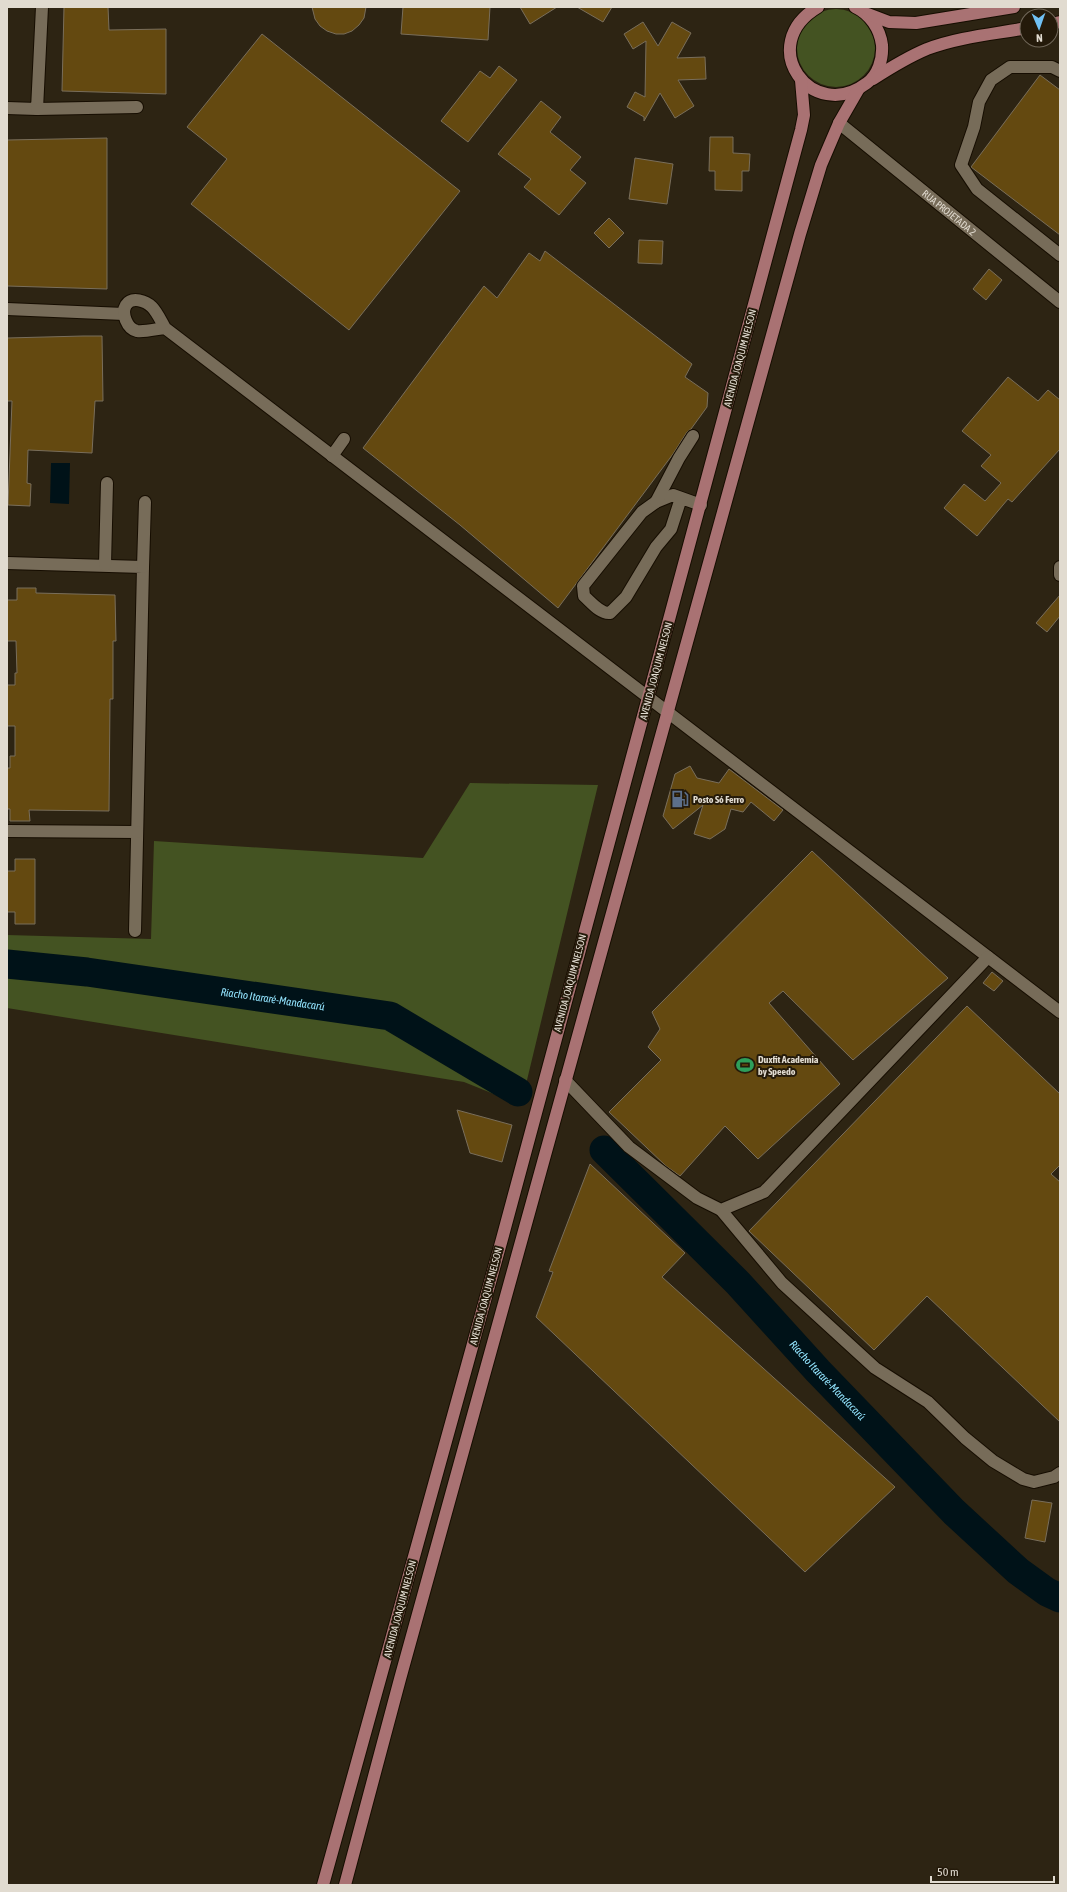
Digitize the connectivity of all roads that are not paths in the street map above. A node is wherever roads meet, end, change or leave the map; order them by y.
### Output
1 (42, 7) edge
2 (818, 7) edge
3 (1014, 7) edge
4 (806, 10) edge
5 (859, 10) edge
6 (985, 10) edge
7 (1019, 29) edge
8 (1060, 71) edge
9 (801, 80) junction
10 (870, 80) junction
11 (858, 90) junction
12 (137, 107) dead end
13 (7, 108) edge
14 (37, 109) junction
15 (839, 123) junction
16 (1060, 255) edge
17 (1060, 302) edge
18 (7, 309) edge
19 (124, 314) junction
20 (165, 328) junction
21 (693, 436) dead end
22 (344, 439) dead end
23 (332, 456) junction
24 (108, 483) dead end
25 (681, 498) junction
26 (146, 502) dead end
27 (656, 502) junction
28 (701, 505) junction
29 (7, 563) edge
30 (105, 565) junction
31 (143, 567) junction
32 (1060, 567) edge
33 (1060, 575) edge
34 (648, 698) junction
35 (667, 713) junction
36 (7, 831) edge
37 (137, 832) junction
38 (135, 930) dead end
39 (988, 957) junction
40 (1060, 1012) edge
41 (566, 1080) junction
42 (515, 1188) junction
43 (534, 1195) junction
44 (721, 1210) junction
45 (502, 1240) junction
46 (520, 1244) junction
47 (1060, 1473) edge
48 (323, 1885) edge
49 (345, 1885) edge

1 - 14 street
2 - 4 main road
3 - 6 main road
4 - 9 main road
5 - 6 main road
5 - 10 main road
7 - 10 main road
8 - 16 street
9 - 11 main road
9 - 28 main road, AVENIDA JOAQUIM NELSON
10 - 11 main road
11 - 15 main road, AVENIDA JOAQUIM NELSON
12 - 14 street
13 - 14 street
15 - 17 street, RUA PROJETADA 2
15 - 35 main road, AVENIDA JOAQUIM NELSON
18 - 19 street
19 - 20 street
19 - 20 street
20 - 23 street
21 - 27 street
22 - 23 street
23 - 34 street
24 - 30 street
25 - 27 street
25 - 27 street
25 - 28 street
26 - 31 street
28 - 34 main road, AVENIDA JOAQUIM NELSON
29 - 30 street
30 - 31 street
31 - 37 street
32 - 33 street
34 - 35 street
34 - 42 main road, AVENIDA JOAQUIM NELSON
35 - 39 street
35 - 41 main road, AVENIDA JOAQUIM NELSON
36 - 37 street
37 - 38 street
39 - 40 street
39 - 44 street
41 - 43 main road, AVENIDA JOAQUIM NELSON
41 - 44 street
42 - 43 main road
42 - 45 main road, AVENIDA JOAQUIM NELSON
43 - 46 main road, AVENIDA JOAQUIM NELSON
44 - 47 street
45 - 46 main road
45 - 48 main road, AVENIDA JOAQUIM NELSON
46 - 49 main road, AVENIDA JOAQUIM NELSON

